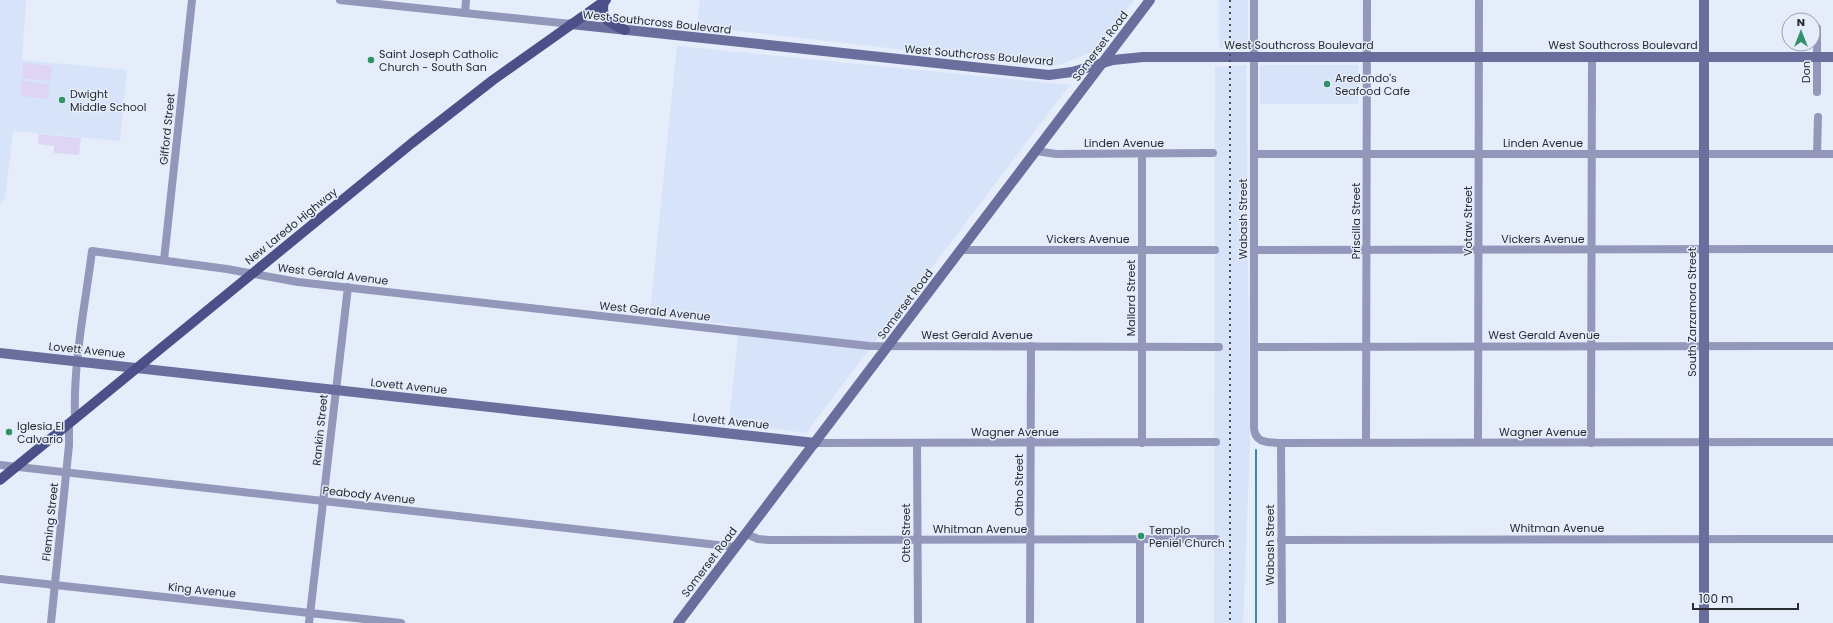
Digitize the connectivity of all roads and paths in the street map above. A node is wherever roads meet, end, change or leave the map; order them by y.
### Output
1 (192, 0) edge
2 (340, 0) edge
3 (466, 0) edge
4 (605, 0) edge
5 (1150, 0) edge
6 (1254, 0) edge
7 (1367, 0) edge
8 (1479, 0) edge
9 (1704, 0) edge
10 (465, 13) junction
11 (571, 24) junction
12 (625, 30) junction
13 (1817, 52) edge
14 (1367, 57) junction
15 (1479, 57) junction
16 (1592, 57) junction
17 (1705, 57) junction
18 (1817, 57) junction
19 (1833, 57) edge
20 (1254, 58) junction
21 (1103, 63) junction
22 (1817, 92) dead end
23 (1818, 116) dead end
24 (1036, 151) junction
25 (1704, 153) junction
26 (1142, 154) junction
27 (1213, 154) dead end
28 (1254, 154) junction
29 (1367, 154) junction
30 (1479, 154) junction
31 (1592, 154) junction
32 (1817, 154) junction
33 (1833, 154) edge
34 (1703, 249) junction
35 (1833, 249) edge
36 (960, 250) junction
37 (1142, 250) junction
38 (1215, 250) dead end
39 (1254, 250) junction
40 (1367, 250) junction
41 (1478, 250) junction
42 (92, 251) joint
43 (1592, 251) junction
44 (164, 260) junction
45 (251, 274) junction
46 (348, 287) junction
47 (888, 346) junction
48 (1030, 346) junction
49 (1366, 346) junction
50 (1593, 346) junction
51 (1704, 346) junction
52 (1833, 346) edge
53 (1143, 347) junction
54 (1219, 347) dead end
55 (1254, 347) junction
56 (1478, 347) junction
57 (0, 353) edge
58 (78, 361) junction
59 (138, 368) junction
60 (336, 390) junction
61 (72, 421) junction
62 (1256, 437) joint
63 (1216, 442) dead end
64 (1366, 442) junction
65 (1478, 442) junction
66 (1704, 442) junction
67 (1833, 442) edge
68 (815, 443) junction
69 (917, 443) junction
70 (1030, 443) junction
71 (1142, 443) junction
72 (1281, 443) junction
73 (1591, 443) junction
74 (0, 465) edge
75 (17, 466) junction
76 (66, 472) junction
77 (0, 480) edge
78 (323, 501) junction
79 (746, 534) junction
80 (1216, 539) dead end
81 (1705, 539) junction
82 (1833, 539) edge
83 (917, 540) junction
84 (1030, 540) junction
85 (1140, 540) junction
86 (1281, 540) junction
87 (736, 547) junction
88 (0, 579) edge
89 (55, 585) junction
90 (310, 613) junction
91 (51, 623) edge
92 (309, 623) edge
93 (401, 623) edge
94 (678, 623) edge
95 (918, 623) edge
96 (1030, 623) edge
97 (1140, 623) edge
98 (1282, 623) edge
99 (1704, 623) edge

1 - 44 street, Gifford Street
2 - 10 street, West Southcross Boulevard
3 - 10 street
4 - 11 main road, New Laredo Highway
4 - 12 main road
5 - 21 main road, Somerset Road
6 - 20 street, Wabash Street
7 - 14 street, Priscilla Street
8 - 15 street, Votaw Street
9 - 17 main road, South Zarzamora Street
10 - 11 street, West Southcross Boulevard
11 - 12 main road, West Southcross Boulevard
11 - 45 main road, New Laredo Highway
12 - 21 main road, West Southcross Boulevard
13 - 18 street, Don
14 - 15 main road, West Southcross Boulevard
14 - 20 main road, West Southcross Boulevard
14 - 29 street, Priscilla Street
15 - 16 main road, West Southcross Boulevard
15 - 30 street, Votaw Street
16 - 17 main road, West Southcross Boulevard
16 - 31 street
17 - 18 main road, West Southcross Boulevard
17 - 25 main road, South Zarzamora Street
18 - 19 main road, West Southcross Boulevard
18 - 22 street, Don
20 - 21 main road, West Southcross Boulevard
20 - 28 street, Wabash Street
21 - 24 main road, Somerset Road
23 - 32 street
24 - 26 street, Linden Avenue
24 - 36 main road, Somerset Road
25 - 31 street, Linden Avenue
25 - 32 street, Linden Avenue
25 - 34 main road, South Zarzamora Street
26 - 27 street, Linden Avenue
26 - 37 street, Mallard Street
28 - 29 street, Linden Avenue
28 - 39 street, Wabash Street
29 - 30 street, Linden Avenue
29 - 40 street, Priscilla Street
30 - 31 street, Linden Avenue
30 - 41 street, Votaw Street
31 - 43 street
32 - 33 street, Linden Avenue
34 - 35 street, Vickers Avenue
34 - 43 street, Vickers Avenue
34 - 51 main road, South Zarzamora Street
36 - 37 street, Vickers Avenue
36 - 47 main road, Somerset Road
37 - 38 street, Vickers Avenue
37 - 53 street, Mallard Street
39 - 40 street, Vickers Avenue
39 - 55 street, Wabash Street
40 - 41 street, Vickers Avenue
40 - 49 street, Priscilla Street
41 - 43 street, Vickers Avenue
41 - 56 street, Votaw Street
42 - 44 street, West Gerald Avenue
42 - 58 street, Fleming Street
43 - 50 street
44 - 45 street, West Gerald Avenue
45 - 46 street, West Gerald Avenue
45 - 59 main road, New Laredo Highway
46 - 47 street, West Gerald Avenue
46 - 60 street, Rankin Street
47 - 48 street, West Gerald Avenue
47 - 68 main road, Somerset Road
48 - 53 street, West Gerald Avenue
48 - 70 street, Otho Street
49 - 55 street, West Gerald Avenue
49 - 56 street, West Gerald Avenue
49 - 64 street, Priscilla Street
50 - 51 street, West Gerald Avenue
50 - 56 street, West Gerald Avenue
50 - 73 street
51 - 52 street, West Gerald Avenue
51 - 66 main road, South Zarzamora Street
53 - 54 street, West Gerald Avenue
53 - 71 street, Mallard Street
55 - 62 street, Wabash Street
56 - 65 street, Votaw Street
57 - 58 main road, Lovett Avenue
58 - 59 main road, Lovett Avenue
58 - 61 street, Fleming Street
59 - 60 main road, Lovett Avenue
59 - 61 main road, New Laredo Highway
60 - 68 main road, Lovett Avenue
60 - 78 street, Rankin Street
61 - 75 main road, New Laredo Highway
61 - 76 street, Fleming Street
62 - 72 street, Wagner Avenue
63 - 71 street, Wagner Avenue
64 - 65 street, Wagner Avenue
64 - 72 street, Wagner Avenue
65 - 73 street, Wagner Avenue
66 - 67 street, Wagner Avenue
66 - 73 street, Wagner Avenue
66 - 81 main road, South Zarzamora Street
68 - 69 street, Wagner Avenue
68 - 79 main road, Somerset Road
69 - 70 street, Wagner Avenue
69 - 83 street, Otto Street
70 - 71 street, Wagner Avenue
70 - 84 street, Otho Street
72 - 86 street, Wabash Street
74 - 75 street, Peabody Avenue
75 - 76 street, Peabody Avenue
75 - 77 main road, New Laredo Highway
76 - 78 street, Peabody Avenue
76 - 89 street, Fleming Street
78 - 87 street, Peabody Avenue
78 - 90 street, Rankin Street
79 - 83 street, Whitman Avenue
79 - 87 main road, Somerset Road
80 - 85 street, Whitman Avenue
81 - 82 street, Whitman Avenue
81 - 86 street, Whitman Avenue
81 - 99 main road, South Zarzamora Street
83 - 84 street, Whitman Avenue
83 - 95 street, Otto Street
84 - 85 street, Whitman Avenue
84 - 96 street, Otho Street
85 - 97 street
86 - 98 street, Wabash Street
87 - 94 main road, Somerset Road
88 - 89 street, King Avenue
89 - 90 street, King Avenue
89 - 91 street, Fleming Street
90 - 92 street, Rankin Street
90 - 93 street, King Avenue

